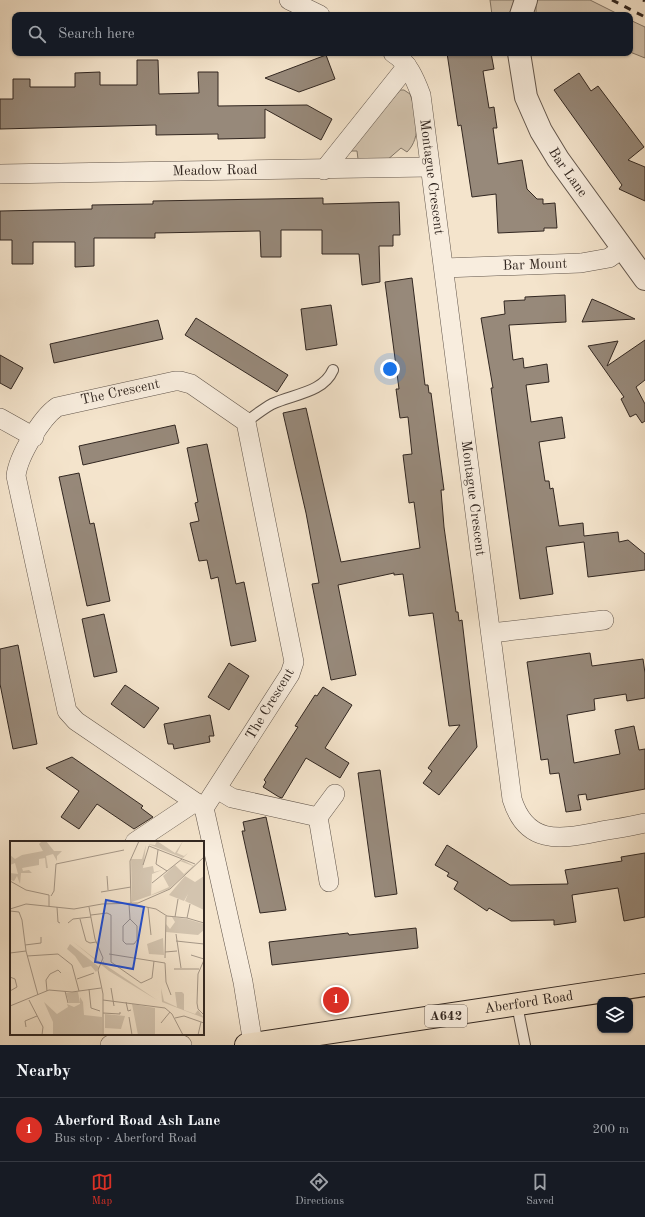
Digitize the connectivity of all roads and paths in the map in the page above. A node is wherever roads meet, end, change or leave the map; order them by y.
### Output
1 (289, 0) edge
2 (314, 12) edge
3 (396, 56) edge
4 (519, 56) edge
5 (407, 66) junction
6 (430, 167) junction
7 (324, 170) junction
8 (0, 174) edge
9 (623, 248) junction
10 (444, 268) junction
11 (645, 279) edge
12 (334, 370) dead end
13 (0, 418) edge
14 (246, 422) junction
15 (34, 437) junction
16 (604, 620) dead end
17 (491, 633) junction
18 (217, 789) junction
19 (335, 794) dead end
20 (199, 805) junction
21 (318, 817) junction
22 (645, 823) edge
23 (137, 841) edge
24 (329, 882) dead end
25 (645, 985) edge
26 (517, 1005) junction
27 (250, 1044) edge
28 (110, 1045) edge
29 (182, 1045) edge
30 (525, 1045) edge

1 - 2 street
3 - 5 street, Montague Crescent
4 - 9 street, Bar Lane
5 - 6 street, Montague Crescent
5 - 7 street
6 - 7 street, Meadow Road
6 - 10 street, Montague Crescent
7 - 8 street, Meadow Road
9 - 10 street, Bar Mount
9 - 11 street, Bar Lane
10 - 17 street, Montague Crescent
12 - 14 lane
13 - 15 street
14 - 15 street, The Crescent
14 - 18 street, The Crescent
15 - 20 street, The Crescent
16 - 17 street
17 - 22 street, Montague Crescent
18 - 20 street, The Crescent
18 - 21 street
19 - 21 street
20 - 23 street
20 - 27 street
21 - 24 street
25 - 26 main road, Aberford Road / A642
26 - 27 main road, Aberford Road / A642
26 - 30 lane
28 - 29 street

